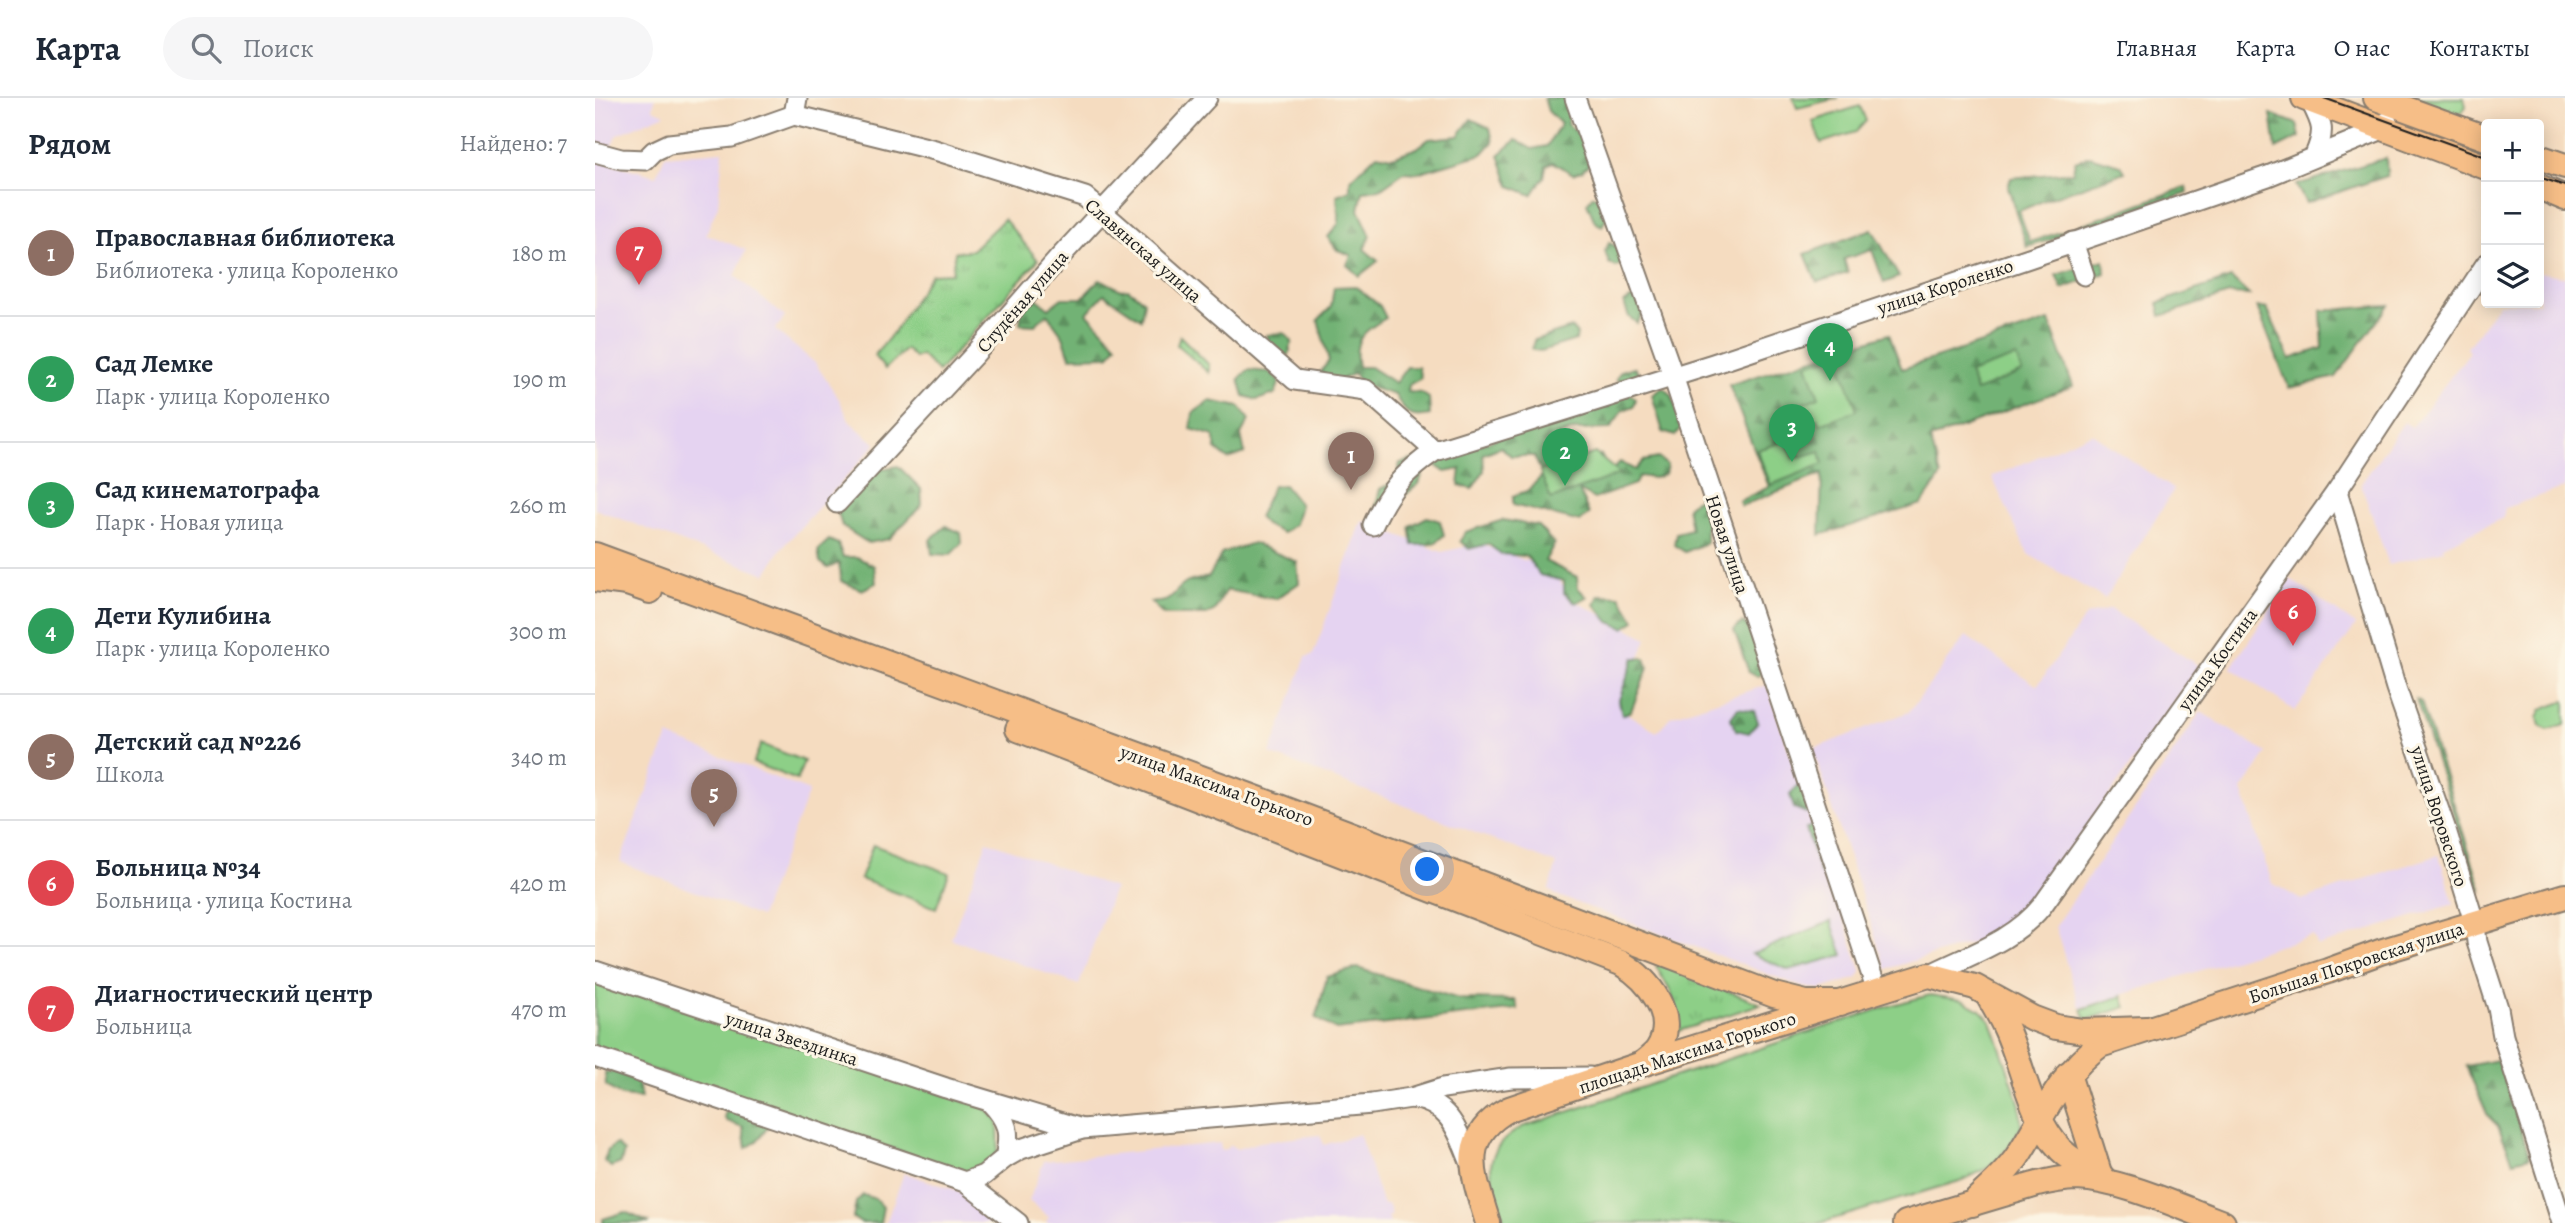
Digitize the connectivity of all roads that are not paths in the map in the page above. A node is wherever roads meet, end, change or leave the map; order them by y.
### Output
1 (1207, 98) edge
2 (1575, 98) edge
3 (2307, 99) edge
4 (2385, 101) edge
5 (796, 107) edge
6 (2385, 128) junction
7 (2481, 136) edge
8 (595, 152) edge
9 (2315, 155) junction
10 (2553, 162) edge
11 (2481, 165) edge
12 (2541, 182) edge
13 (2544, 188) edge
14 (2565, 198) edge
15 (1103, 211) junction
16 (2073, 242) junction
17 (2481, 272) edge
18 (2084, 275) dead end
19 (1673, 376) junction
20 (1435, 451) junction
21 (2337, 491) junction
22 (837, 503) dead end
23 (1373, 525) dead end
24 (595, 555) edge
25 (595, 579) edge
26 (756, 621) junction
27 (2565, 896) edge
28 (2475, 925) junction
29 (595, 971) edge
30 (1929, 975) junction
31 (1877, 991) junction
32 (1989, 997) junction
33 (1840, 1003) junction
34 (2146, 1029) junction
35 (595, 1057) edge
36 (1642, 1064) junction
37 (2068, 1074) junction
38 (1605, 1077) junction
39 (1411, 1098) junction
40 (990, 1102) junction
41 (2039, 1117) junction
42 (1081, 1129) junction
43 (1005, 1158) junction
44 (1472, 1166) junction
45 (2107, 1180) junction
46 (965, 1182) junction
47 (1972, 1204) junction
48 (1916, 1220) edge
49 (1018, 1223) edge
50 (1488, 1223) edge
51 (1953, 1223) edge
52 (2223, 1223) edge
53 (2562, 1223) edge

1 - 15 street, Студёная улица
2 - 19 street, Новая улица
3 - 6 main road
3 - 9 street
4 - 6 street
4 - 7 main road
5 - 8 street, Славянская улица
5 - 15 street, Славянская улица
6 - 9 street, улица Короленко
6 - 11 main road
9 - 16 street, улица Короленко
10 - 12 street
13 - 14 main road
15 - 20 street, Славянская улица
15 - 22 street, Студёная улица
16 - 18 street
16 - 19 street, улица Короленко
17 - 21 street, улица Костина
19 - 20 street, улица Короленко
19 - 31 street, Новая улица
20 - 23 street, улица Короленко
21 - 28 street, улица Воровского
21 - 30 street, улица Костина
24 - 26 main road, улица Максима Горького
25 - 26 main road, улица Максима Горького
26 - 33 main road, улица Максима Горького
26 - 36 main road, улица Максима Горького
27 - 28 main road, Большая Покровская улица
28 - 34 main road, Большая Покровская улица
28 - 53 street, улица Воровского
29 - 40 street, улица Звездинка
30 - 31 main road, площадь Максима Горького
30 - 32 main road
31 - 33 main road, площадь Максима Горького
32 - 34 main road
32 - 41 main road
33 - 36 main road, площадь Максима Горького
34 - 37 main road
35 - 46 street
36 - 38 main road, площадь Максима Горького
37 - 41 main road
37 - 45 main road
38 - 39 street, улица Звездинка
38 - 44 main road, площадь Максима Горького
39 - 42 street, улица Звездинка
39 - 44 street
40 - 42 street, улица Звездинка
40 - 43 street
41 - 45 main road
41 - 47 main road
42 - 43 street, улица Звездинка
43 - 46 street, улица Звездинка
44 - 50 main road, площадь Максима Горького
45 - 47 main road
45 - 52 main road
46 - 49 street
47 - 48 main road
48 - 51 street

